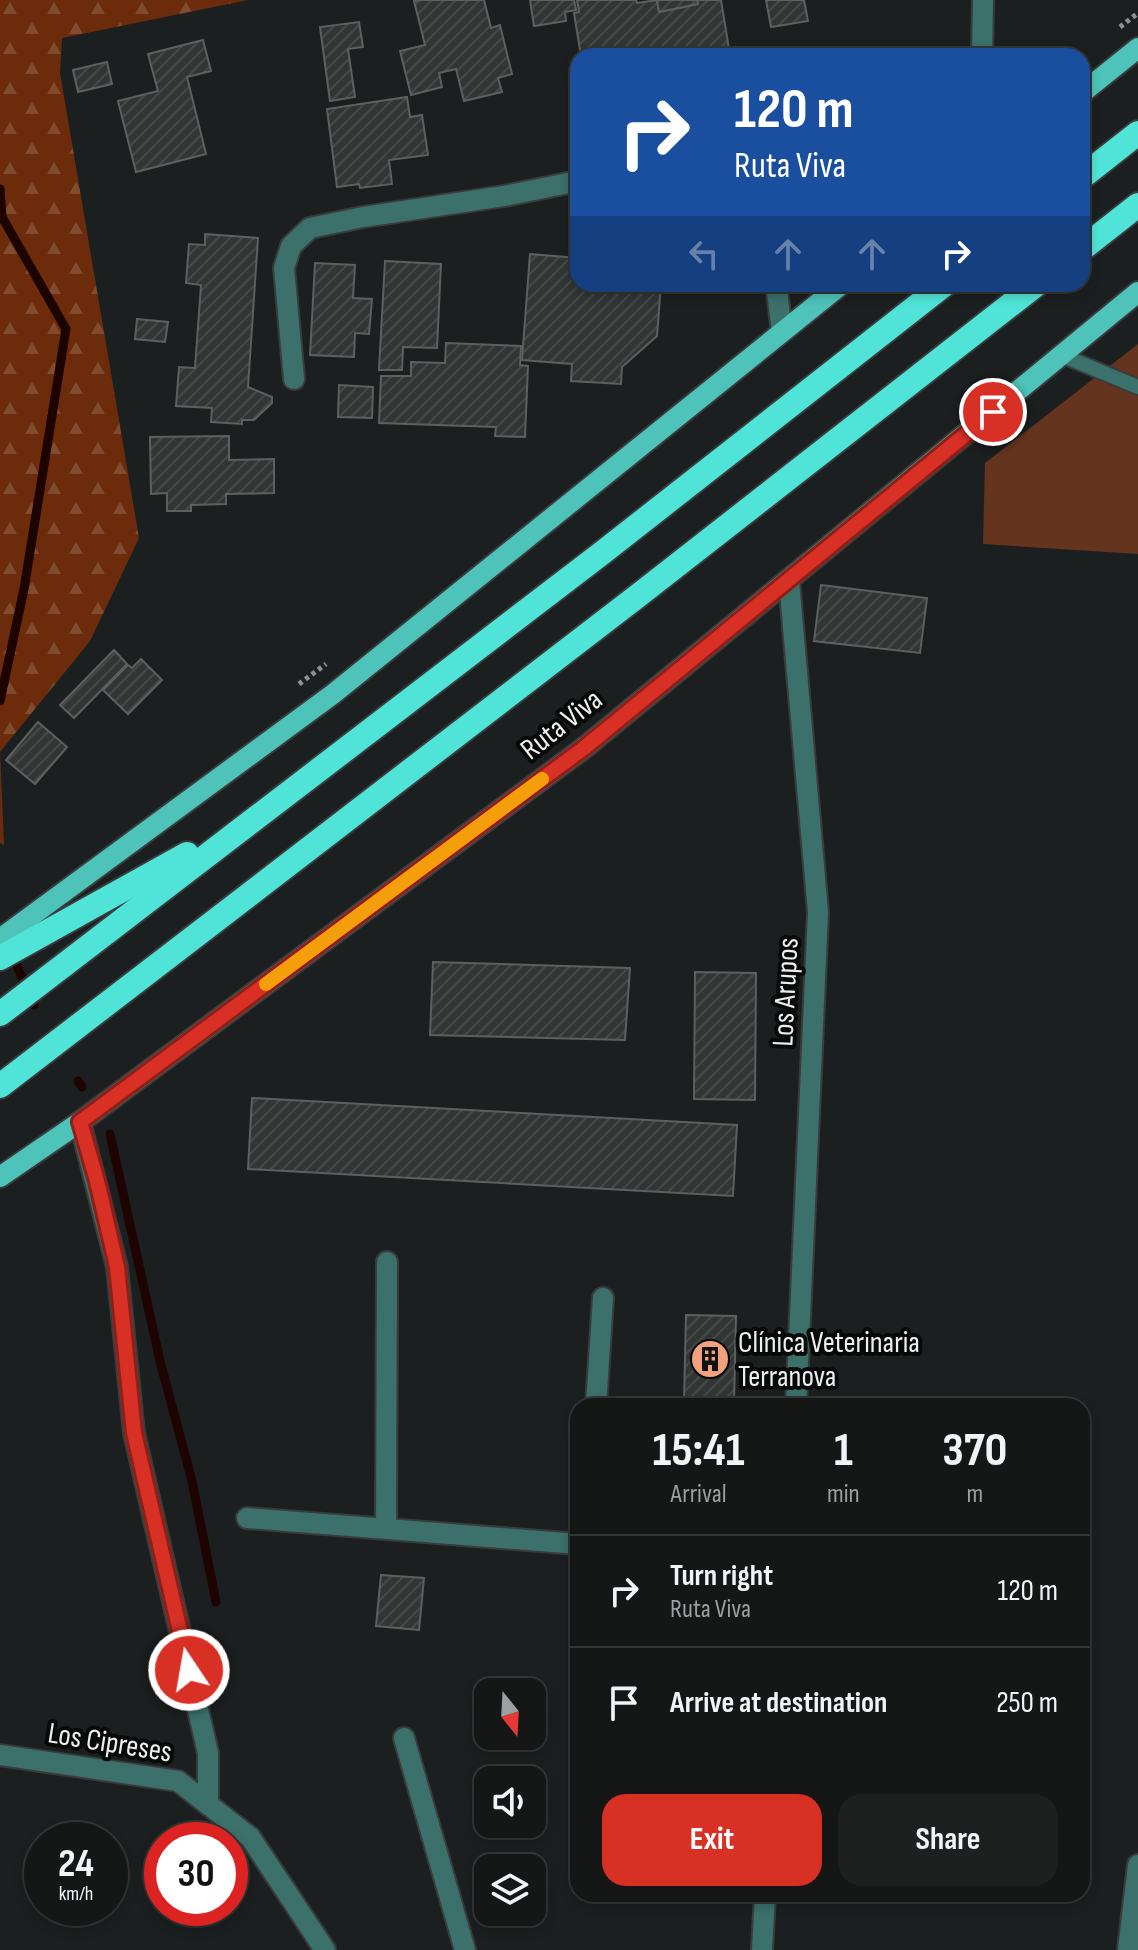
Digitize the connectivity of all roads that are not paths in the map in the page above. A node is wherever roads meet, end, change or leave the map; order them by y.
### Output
1 (983, 0) edge
2 (982, 48) edge
3 (1138, 48) edge
4 (1090, 87) edge
5 (1138, 133) edge
6 (1090, 171) edge
7 (570, 183) edge
8 (1138, 205) edge
9 (1090, 243) edge
10 (777, 292) edge
11 (832, 292) edge
12 (935, 292) edge
13 (1027, 292) edge
14 (1138, 292) edge
15 (782, 332) junction
16 (1061, 355) junction
17 (294, 379) dead end
18 (1138, 387) edge
19 (789, 581) junction
20 (266, 810) junction
21 (0, 939) edge
22 (0, 958) edge
23 (0, 1014) edge
24 (0, 1086) edge
25 (80, 1122) junction
26 (0, 1177) edge
27 (387, 1262) dead end
28 (603, 1298) dead end
29 (597, 1398) edge
30 (796, 1398) edge
31 (247, 1518) dead end
32 (386, 1528) junction
33 (570, 1543) edge
34 (404, 1738) dead end
35 (0, 1755) edge
36 (208, 1805) junction
37 (1138, 1865) edge
38 (1137, 1888) edge
39 (765, 1902) edge
40 (325, 1950) edge
41 (465, 1950) edge
42 (762, 1950) edge
43 (1128, 1950) edge

1 - 2 street
3 - 4 main road
5 - 6 highway
7 - 17 street
8 - 9 highway
10 - 15 street
11 - 15 main road
12 - 20 highway
13 - 24 highway, Ruta Viva
14 - 16 main road, Ruta Viva
15 - 21 main road
16 - 18 lane
16 - 19 main road, Ruta Viva
19 - 25 main road, Ruta Viva
19 - 30 street, Los Arupos
20 - 22 highway
20 - 23 highway
25 - 26 main road, Ruta Viva
25 - 36 street
27 - 32 street
28 - 29 street
31 - 32 street
32 - 33 street
34 - 41 street
35 - 36 street, Los Cipreses
36 - 40 street, Los Cipreses
37 - 38 street
38 - 43 street
39 - 42 street

